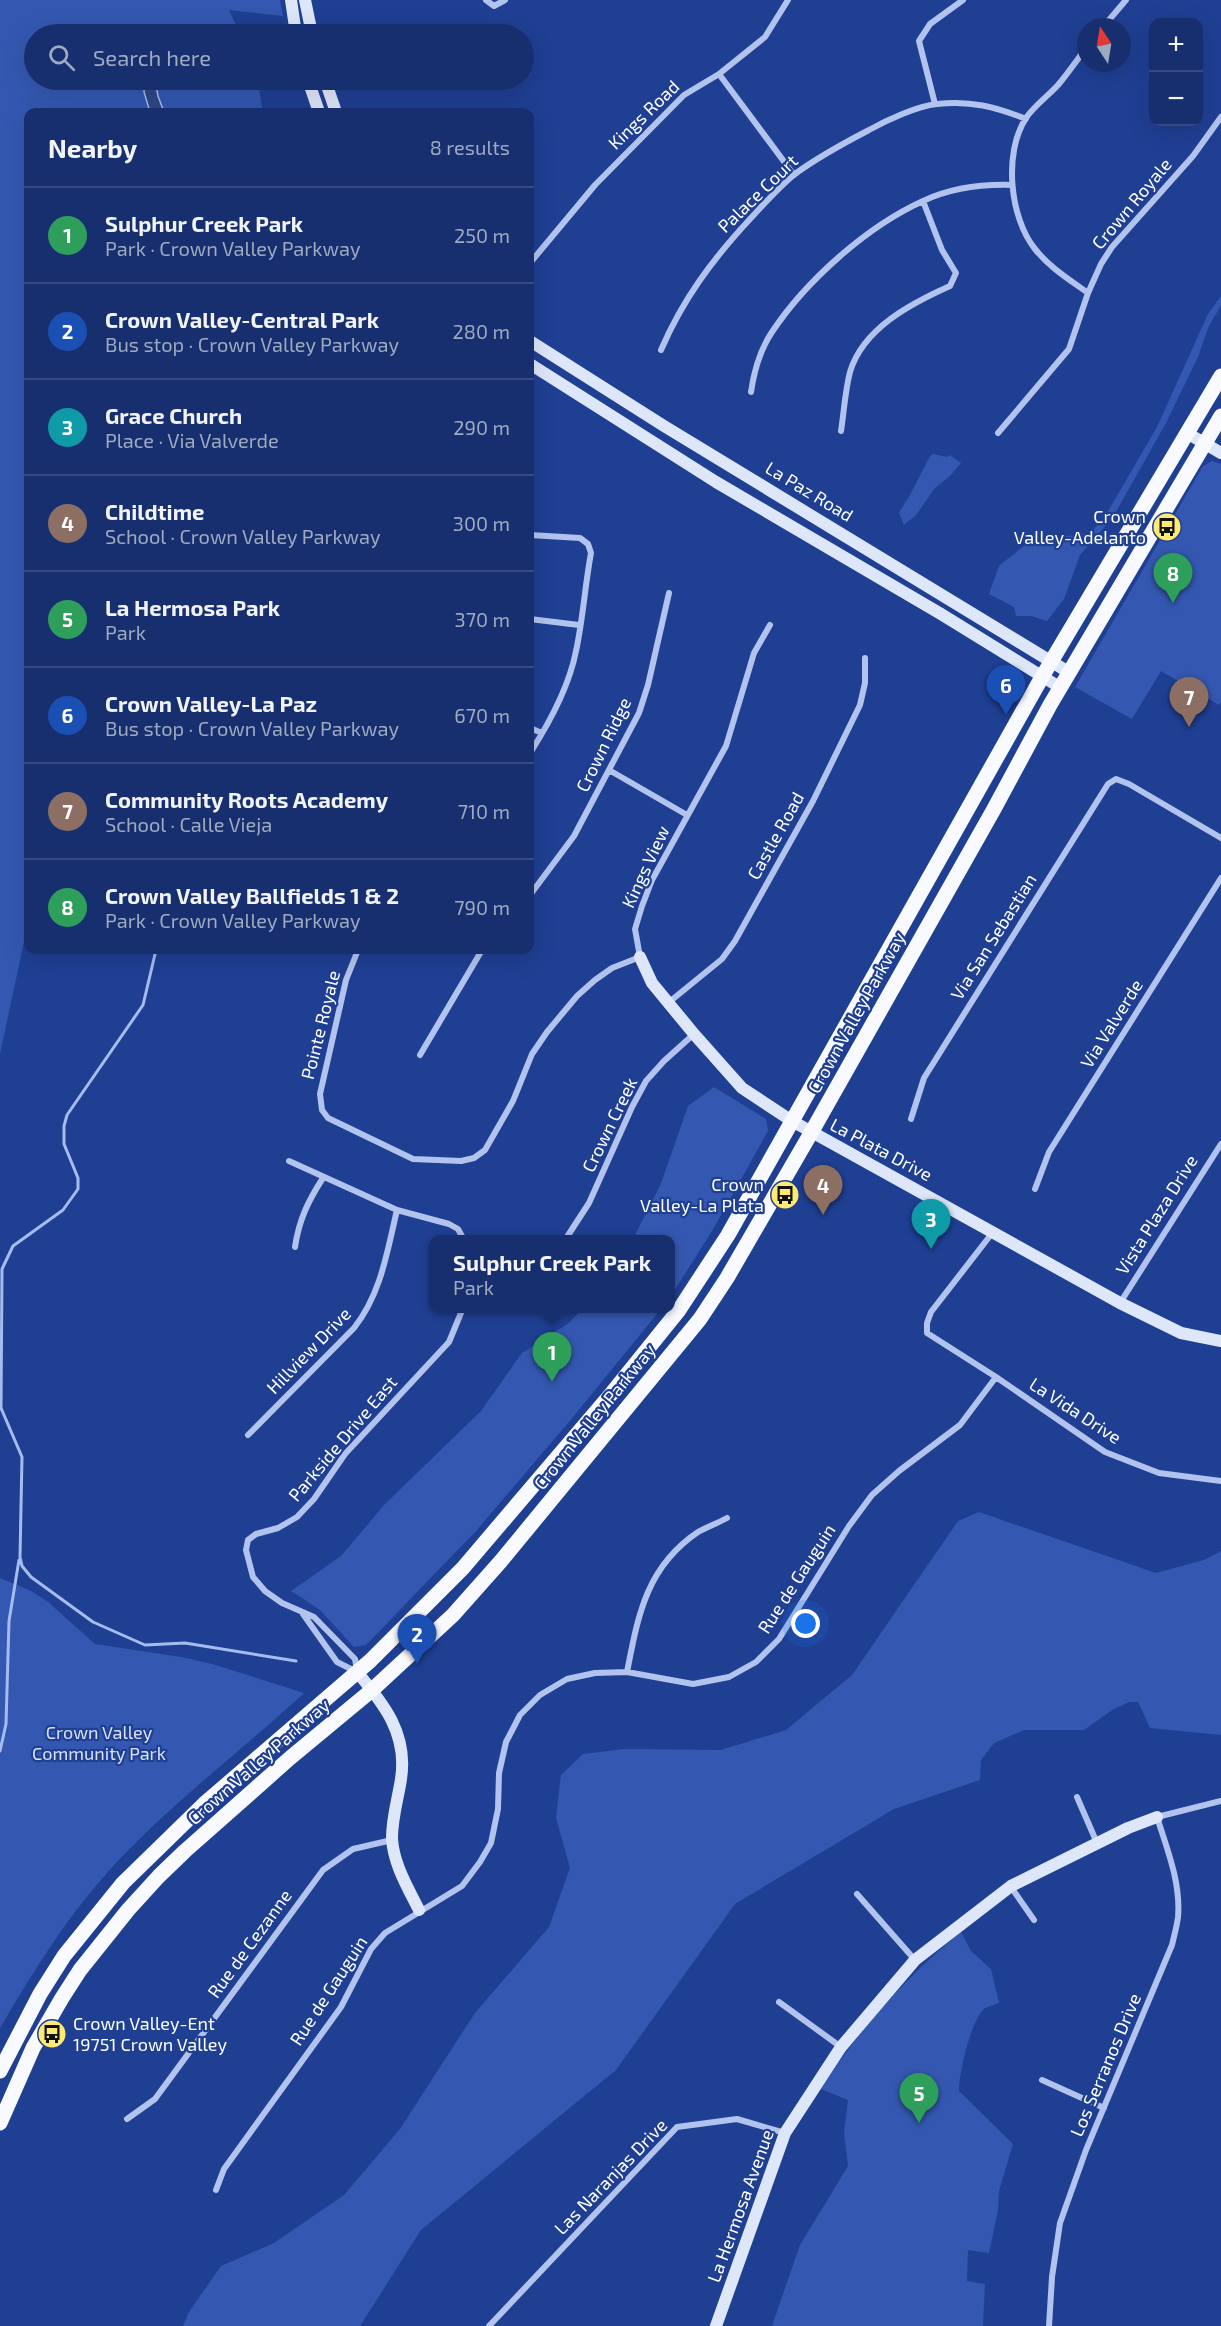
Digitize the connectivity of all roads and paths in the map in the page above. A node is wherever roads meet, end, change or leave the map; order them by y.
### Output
1 (291, 0) edge
2 (305, 0) edge
3 (486, 0) edge
4 (505, 0) edge
5 (788, 0) edge
6 (963, 0) edge
7 (1126, 0) edge
8 (1111, 18) edge
9 (295, 24) edge
10 (310, 24) edge
11 (1077, 60) edge
12 (719, 74) junction
13 (312, 90) edge
14 (328, 90) edge
15 (935, 104) junction
16 (318, 108) edge
17 (335, 108) edge
18 (1221, 117) edge
19 (1026, 119) junction
20 (795, 175) junction
21 (1012, 185) junction
22 (923, 201) junction
23 (534, 258) edge
24 (1088, 293) junction
25 (534, 344) edge
26 (661, 350) dead end
27 (534, 367) edge
28 (1221, 376) edge
29 (751, 392) dead end
30 (1221, 416) edge
31 (841, 431) dead end
32 (998, 433) dead end
33 (1187, 433) junction
34 (1205, 444) junction
35 (1221, 453) edge
36 (534, 535) edge
37 (669, 593) dead end
38 (534, 619) edge
39 (579, 625) junction
40 (770, 625) dead end
41 (865, 658) dead end
42 (1052, 661) junction
43 (1070, 673) junction
44 (1042, 676) junction
45 (1060, 688) junction
46 (534, 730) edge
47 (542, 733) junction
48 (534, 746) edge
49 (609, 770) junction
50 (687, 815) junction
51 (1221, 838) edge
52 (1221, 878) edge
53 (534, 890) edge
54 (356, 954) edge
55 (480, 954) edge
56 (640, 957) junction
57 (668, 1003) junction
58 (693, 1034) junction
59 (420, 1055) dead end
60 (911, 1119) dead end
61 (792, 1121) junction
62 (811, 1133) junction
63 (1221, 1144) edge
64 (289, 1161) dead end
65 (323, 1178) junction
66 (1035, 1189) dead end
67 (396, 1210) junction
68 (993, 1232) junction
69 (462, 1235) edge
70 (569, 1235) edge
71 (295, 1247) dead end
72 (1120, 1303) junction
73 (461, 1313) edge
74 (1221, 1341) edge
75 (996, 1377) junction
76 (248, 1435) dead end
77 (1221, 1481) edge
78 (727, 1518) dead end
79 (302, 1613) junction
80 (357, 1672) junction
81 (627, 1672) junction
82 (372, 1690) junction
83 (1077, 1797) dead end
84 (1221, 1800) edge
85 (1157, 1817) junction
86 (392, 1840) junction
87 (1097, 1843) junction
88 (1011, 1886) junction
89 (857, 1894) dead end
90 (419, 1911) junction
91 (1034, 1920) dead end
92 (915, 1960) junction
93 (779, 2002) dead end
94 (842, 2048) junction
95 (0, 2071) edge
96 (1042, 2080) dead end
97 (1104, 2108) junction
98 (127, 2119) dead end
99 (0, 2124) edge
100 (786, 2133) junction
101 (216, 2190) dead end
102 (489, 2326) edge
103 (716, 2326) edge
104 (1049, 2326) edge

1 - 9 street
2 - 10 street
3 - 4 street
5 - 12 street, Kings Road
6 - 15 street
7 - 8 street
11 - 19 street
12 - 20 street
12 - 23 street, Kings Road
13 - 16 street
14 - 17 street
15 - 19 street, Palace Court
15 - 20 street, Palace Court
18 - 24 street, Crown Royale
19 - 21 street
20 - 26 street, Palace Court
21 - 22 street
21 - 24 street
22 - 29 street
22 - 31 street
24 - 32 street, Crown Royale
25 - 42 street, La Paz Road
27 - 44 street
28 - 33 main road, Crown Valley Parkway
30 - 34 main road, Crown Valley Parkway
33 - 34 street
33 - 42 main road, Crown Valley Parkway
34 - 35 street
34 - 43 main road, Crown Valley Parkway
36 - 39 street
37 - 49 street, Crown Ridge
38 - 39 street
39 - 47 street
40 - 50 street, Kings View
41 - 57 street, Castle Road
42 - 43 street, La Paz Road
42 - 44 main road, Crown Valley Parkway
43 - 45 main road, Crown Valley Parkway
44 - 45 street
44 - 61 main road, Crown Valley Parkway
45 - 62 main road, Crown Valley Parkway
46 - 47 street
47 - 48 street
49 - 50 street
49 - 53 street, Crown Ridge
50 - 56 street, Kings View
51 - 60 street, Via San Sebastian
52 - 66 street, Via Valverde
54 - 56 street, Pointe Royale
55 - 59 street
56 - 57 street, La Plata Drive
57 - 58 street, La Plata Drive
58 - 61 street, La Plata Drive
58 - 70 street, Crown Creek
61 - 62 street, La Plata Drive
61 - 80 main road, Crown Valley Parkway
62 - 68 street, La Plata Drive
62 - 82 main road, Crown Valley Parkway
63 - 72 street, Vista Plaza Drive
64 - 65 street
65 - 67 street
65 - 71 street
67 - 69 street
67 - 76 street, Hillview Drive
68 - 72 street, La Plata Drive
68 - 75 street, La Vida Drive
72 - 74 street, La Plata Drive
73 - 79 street, Parkside Drive East
75 - 77 street, La Vida Drive
75 - 81 street, Rue de Gauguin
78 - 81 street
79 - 80 street
79 - 80 street
80 - 82 street
80 - 95 main road, Crown Valley Parkway
81 - 90 street, Rue de Gauguin
82 - 86 street
82 - 99 main road, Crown Valley Parkway
83 - 87 street
84 - 85 street, La Hermosa Avenue
85 - 87 street, La Hermosa Avenue
85 - 97 street, Los Serranos Drive
86 - 90 street
86 - 98 street, Rue de Cezanne
87 - 88 street, La Hermosa Avenue
88 - 91 street
88 - 92 street, La Hermosa Avenue
89 - 92 street
90 - 101 street, Rue de Gauguin
92 - 94 street, La Hermosa Avenue
93 - 94 street
94 - 100 street, La Hermosa Avenue
96 - 97 street
97 - 104 street, Los Serranos Drive
100 - 102 street, Las Naranjas Drive
100 - 103 street, La Hermosa Avenue

